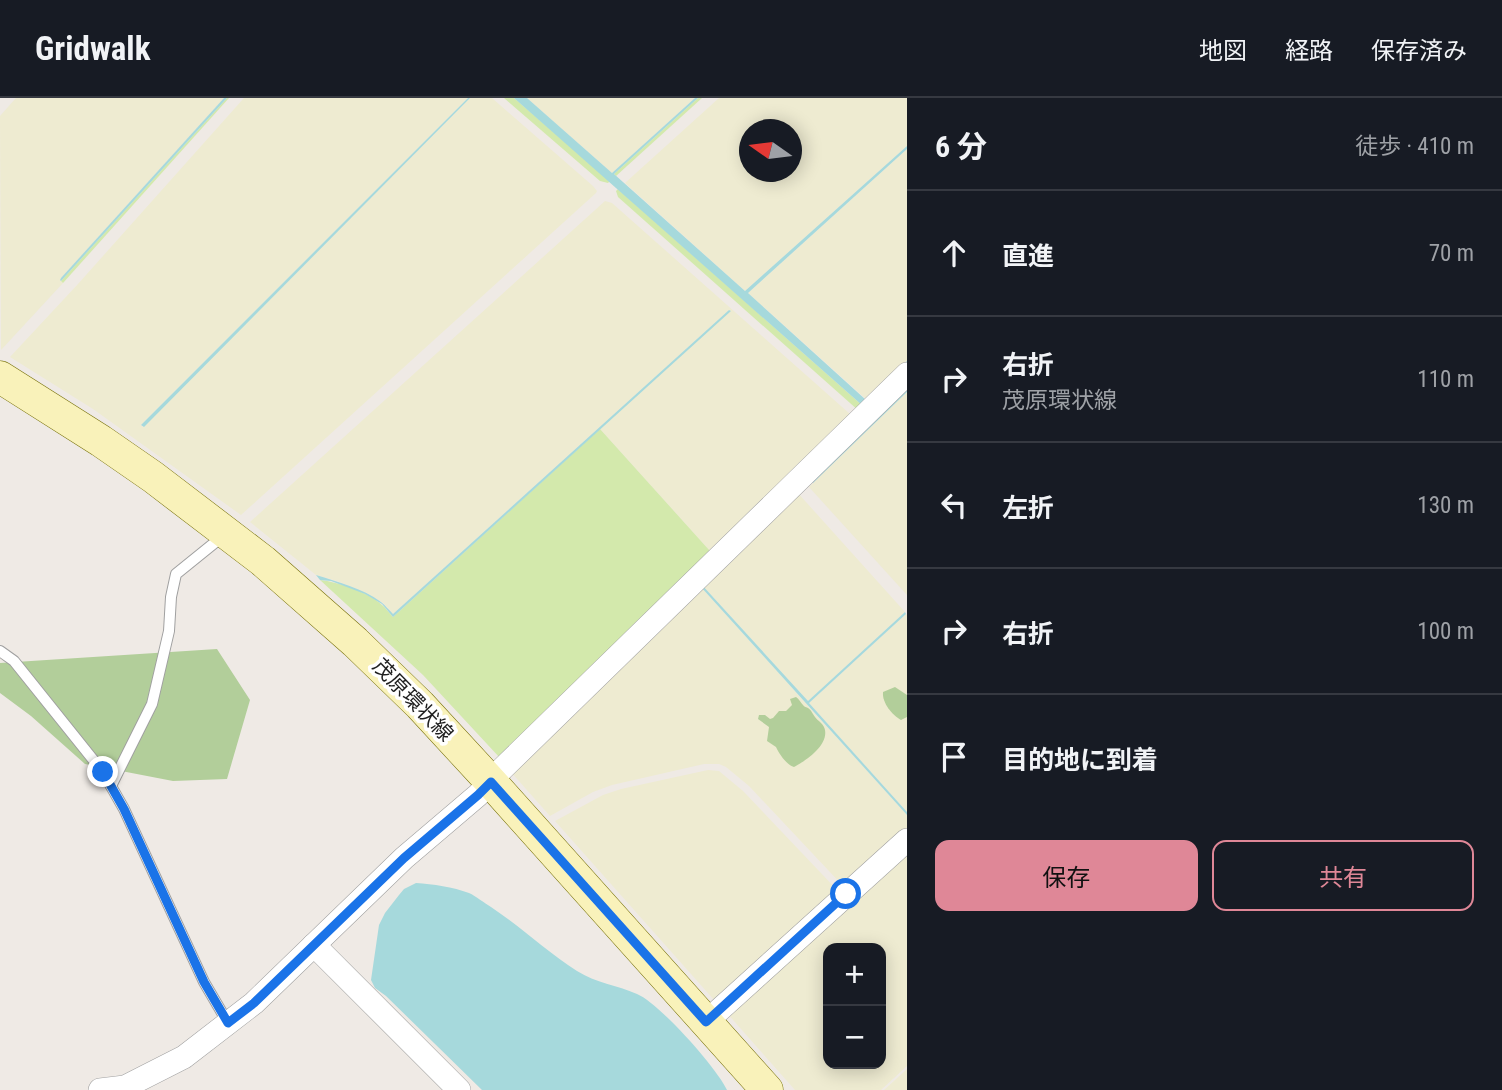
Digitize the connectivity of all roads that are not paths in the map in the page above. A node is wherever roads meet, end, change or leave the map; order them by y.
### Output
1 (907, 374) edge
2 (0, 377) edge
3 (228, 533) junction
4 (0, 651) edge
5 (491, 782) junction
6 (111, 786) junction
7 (907, 840) edge
8 (314, 945) junction
9 (706, 1022) junction
10 (228, 1023) junction
11 (126, 1089) edge
12 (100, 1090) edge
13 (459, 1090) edge
14 (767, 1090) edge

1 - 5 street
2 - 3 main road, 茂原環状線
3 - 5 main road, 茂原環状線
3 - 6 lane
4 - 6 lane
5 - 8 street
5 - 9 main road, 茂原環状線
6 - 10 lane
7 - 9 street
8 - 10 street
8 - 13 street
9 - 14 main road, 茂原環状線
10 - 11 street
11 - 12 street

